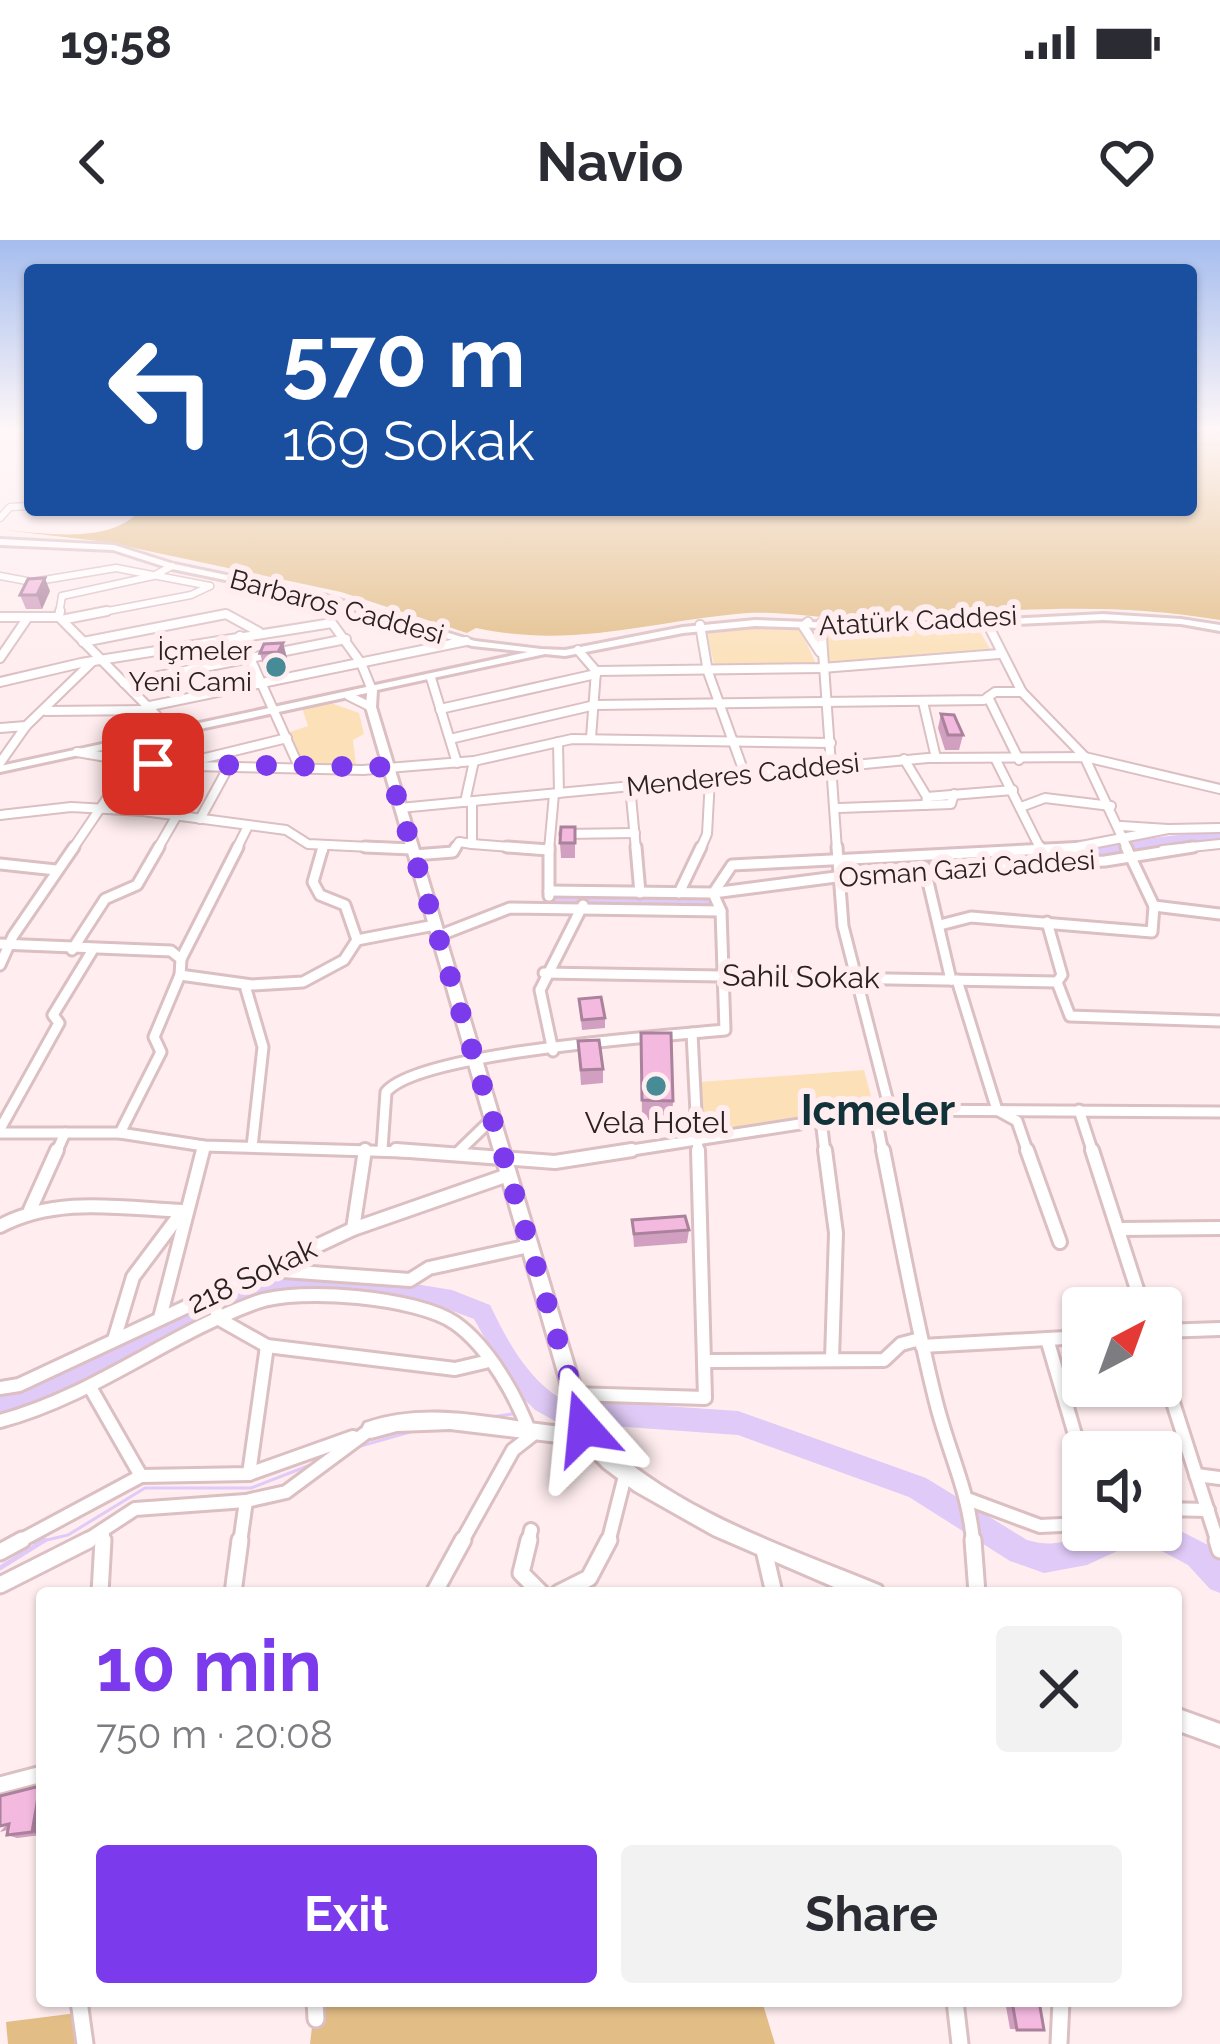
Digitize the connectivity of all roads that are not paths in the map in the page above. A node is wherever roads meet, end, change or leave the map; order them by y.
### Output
1 (0, 538) edge
2 (172, 566) junction
3 (154, 575) junction
4 (1, 578) edge
5 (0, 617) edge
6 (62, 618) junction
7 (985, 619) junction
8 (26, 620) junction
9 (814, 625) junction
10 (1220, 625) edge
11 (700, 627) junction
12 (259, 632) junction
13 (240, 636) junction
14 (346, 639) junction
15 (83, 641) junction
16 (469, 642) junction
17 (578, 650) junction
18 (545, 651) junction
19 (820, 652) junction
20 (999, 654) junction
21 (532, 657) junction
22 (0, 658) edge
23 (248, 658) junction
24 (99, 662) junction
25 (361, 664) junction
26 (709, 667) junction
27 (822, 668) junction
28 (596, 673) junction
29 (431, 678) junction
30 (0, 682) edge
31 (124, 682) junction
32 (260, 682) junction
33 (59, 692) junction
34 (1022, 692) junction
35 (363, 697) junction
36 (988, 697) junction
37 (717, 702) junction
38 (923, 702) junction
39 (596, 706) junction
40 (826, 706) junction
41 (151, 708) junction
42 (440, 709) junction
43 (46, 711) junction
44 (78, 712) junction
45 (273, 712) junction
46 (162, 721) junction
47 (26, 726) junction
48 (0, 728) edge
49 (182, 730) junction
50 (154, 735) junction
51 (287, 738) junction
52 (591, 738) junction
53 (732, 738) junction
54 (451, 739) junction
55 (558, 742) junction
56 (831, 743) junction
57 (120, 749) junction
58 (936, 758) junction
59 (1085, 758) junction
60 (904, 759) junction
61 (134, 760) junction
62 (996, 760) junction
63 (1019, 760) junction
64 (474, 761) junction
65 (457, 763) junction
66 (833, 763) junction
67 (0, 766) edge
68 (173, 766) junction
69 (388, 767) junction
70 (228, 768) junction
71 (300, 770) junction
72 (745, 776) junction
73 (710, 779) junction
74 (630, 786) junction
75 (1220, 789) edge
76 (1012, 790) junction
77 (552, 794) junction
78 (927, 801) junction
79 (468, 802) junction
80 (1111, 806) junction
81 (1021, 807) junction
82 (101, 808) junction
83 (400, 808) junction
84 (838, 808) junction
85 (0, 815) edge
86 (176, 817) junction
87 (200, 819) junction
88 (248, 826) junction
89 (1220, 828) edge
90 (549, 833) junction
91 (635, 833) junction
92 (1212, 837) edge
93 (1126, 841) junction
94 (472, 844) junction
95 (324, 845) junction
96 (549, 850) junction
97 (413, 852) junction
98 (1050, 856) junction
99 (960, 859) junction
100 (841, 860) junction
101 (0, 864) edge
102 (925, 869) junction
103 (56, 870) junction
104 (837, 876) junction
105 (550, 891) junction
106 (640, 893) junction
107 (679, 893) junction
108 (713, 893) junction
109 (549, 905) junction
110 (583, 905) junction
111 (1154, 906) junction
112 (721, 911) junction
113 (1220, 914) edge
114 (1047, 922) junction
115 (940, 925) junction
116 (436, 930) junction
117 (356, 940) junction
118 (6, 945) edge
119 (72, 950) junction
120 (92, 951) junction
121 (181, 958) junction
122 (0, 965) edge
123 (544, 973) junction
124 (180, 975) junction
125 (725, 975) junction
126 (859, 979) junction
127 (954, 980) junction
128 (1057, 982) junction
129 (246, 989) junction
130 (1220, 1021) edge
131 (692, 1034) junction
132 (554, 1051) junction
133 (475, 1063) junction
134 (997, 1110) junction
135 (1079, 1110) junction
136 (882, 1111) junction
137 (1220, 1112) edge
138 (492, 1119) junction
139 (820, 1120) junction
140 (0, 1131) edge
141 (65, 1133) junction
142 (120, 1133) junction
143 (694, 1143) junction
144 (204, 1145) junction
145 (252, 1147) junction
146 (382, 1149) junction
147 (365, 1150) junction
148 (457, 1153) junction
149 (503, 1158) junction
150 (508, 1174) junction
151 (30, 1210) junction
152 (182, 1211) junction
153 (1, 1227) edge
154 (353, 1228) junction
155 (1220, 1228) edge
156 (1120, 1229) junction
157 (1060, 1243) dead end
158 (529, 1246) junction
159 (267, 1270) junction
160 (410, 1280) junction
161 (1137, 1287) edge
162 (208, 1295) junction
163 (399, 1309) junction
164 (160, 1318) junction
165 (221, 1320) junction
166 (1220, 1329) edge
167 (1182, 1330) edge
168 (1062, 1338) edge
169 (1047, 1339) junction
170 (114, 1340) junction
171 (921, 1342) junction
172 (267, 1346) junction
173 (832, 1359) junction
174 (708, 1361) junction
175 (485, 1362) junction
176 (90, 1387) junction
177 (0, 1388) edge
178 (572, 1394) junction
179 (1174, 1407) edge
180 (0, 1421) edge
181 (371, 1429) junction
182 (1074, 1431) edge
183 (585, 1432) junction
184 (530, 1436) junction
185 (250, 1474) junction
186 (1196, 1475) junction
187 (141, 1476) junction
188 (1220, 1478) edge
189 (624, 1480) dead end
190 (970, 1500) junction
191 (246, 1501) junction
192 (1182, 1509) edge
193 (1208, 1510) junction
194 (1062, 1529) edge
195 (531, 1530) dead end
196 (103, 1533) junction
197 (764, 1550) junction
198 (1220, 1550) edge
199 (0, 1552) edge
200 (0, 1585) edge
201 (100, 1587) edge
202 (234, 1587) edge
203 (437, 1587) edge
204 (536, 1587) edge
205 (579, 1587) edge
206 (773, 1587) edge
207 (859, 1587) edge
208 (976, 1587) edge
209 (1182, 1721) edge
210 (1220, 1735) edge
211 (36, 1775) edge
212 (0, 1784) edge
213 (78, 2007) edge
214 (956, 2007) edge
215 (1061, 2007) edge
216 (86, 2044) edge
217 (960, 2044) edge
218 (1059, 2044) edge

1 - 2 street, Barbaros Caddesi
2 - 3 street
2 - 16 street, Barbaros Caddesi
3 - 4 street
3 - 6 street
3 - 6 street
5 - 8 street
6 - 8 street
6 - 15 street
7 - 9 street, Atatürk Caddesi
7 - 10 street, Atatürk Caddesi
7 - 20 street
8 - 22 street
9 - 10 street, Atatürk Caddesi
9 - 11 street, Atatürk Caddesi
9 - 19 street
9 - 19 street
11 - 17 street, Atatürk Caddesi
11 - 18 street, Atatürk Caddesi
11 - 26 street
12 - 13 street
12 - 14 street
12 - 15 street
13 - 23 street
13 - 24 street
14 - 23 street
14 - 25 street
15 - 24 street
16 - 18 street, Atatürk Caddesi
16 - 21 street, Barbaros Caddesi
16 - 25 street
17 - 18 street, Atatürk Caddesi
17 - 28 street
18 - 21 street, Atatürk Caddesi
19 - 27 street
20 - 27 street
20 - 34 street
21 - 29 street, Atatürk Caddesi
23 - 31 street
23 - 32 street
24 - 30 street
24 - 31 street
24 - 33 street
25 - 32 street
25 - 35 street
26 - 27 street
26 - 28 street
26 - 37 street
27 - 40 street
28 - 39 street
28 - 42 street
29 - 35 street, Atatürk Caddesi
29 - 42 street
31 - 41 street
32 - 41 street
32 - 45 street
33 - 43 street
33 - 44 street
34 - 36 street
34 - 59 street
35 - 45 street, Atatürk Caddesi
35 - 69 street
36 - 38 street
36 - 63 street
37 - 39 street
37 - 40 street
37 - 53 street
38 - 40 street
38 - 58 street
39 - 52 street
39 - 54 street
40 - 56 street
41 - 44 street
41 - 46 street
42 - 54 street
43 - 44 street
43 - 47 street
45 - 49 street, Atatürk Caddesi
45 - 51 street
46 - 49 street
46 - 50 street
47 - 48 street
47 - 67 street
49 - 50 street, Atatürk Caddesi
50 - 57 street, Atatürk Caddesi
51 - 68 street
51 - 71 street
52 - 53 street
52 - 55 street
53 - 56 street
53 - 72 street
54 - 65 street
55 - 64 street
55 - 77 street
56 - 66 street
57 - 61 street
57 - 67 street, Atatürk Caddesi
58 - 60 street, Menderes Caddesi
58 - 62 street, Menderes Caddesi
59 - 63 street, Menderes Caddesi
59 - 75 street, Menderes Caddesi
59 - 80 street
60 - 66 street, Menderes Caddesi
60 - 78 street
61 - 68 street
61 - 82 street
62 - 63 street, Menderes Caddesi
62 - 76 street
64 - 65 street
64 - 79 street
65 - 69 street
66 - 72 street, Menderes Caddesi
66 - 84 street
68 - 70 street
69 - 71 street
69 - 83 street
70 - 71 street
70 - 87 street
72 - 73 street, Menderes Caddesi
73 - 74 street, Menderes Caddesi
73 - 107 street
74 - 77 street, Menderes Caddesi
74 - 91 street
76 - 78 street
76 - 81 street
77 - 79 street, Menderes Caddesi
77 - 90 street
78 - 84 street
79 - 83 street, Menderes Caddesi
79 - 94 street
80 - 81 street
80 - 93 street
81 - 98 street
82 - 85 street
82 - 86 street
82 - 103 street
83 - 97 street
84 - 100 street
86 - 87 street
86 - 119 street
87 - 88 street
88 - 95 street
88 - 121 street
89 - 92 street
90 - 91 street
90 - 96 street
91 - 106 street
92 - 93 street, Osman Gazi Caddesi
92 - 93 street
93 - 98 street
93 - 98 street, Osman Gazi Caddesi
93 - 111 street
94 - 96 street
94 - 97 street
95 - 97 street
95 - 117 street
96 - 105 street
97 - 116 street
98 - 99 street, Osman Gazi Caddesi
98 - 99 street
99 - 100 street
99 - 102 street, Osman Gazi Caddesi
100 - 104 street
100 - 108 street, Osman Gazi Caddesi
101 - 103 street
102 - 104 street, Osman Gazi Caddesi
102 - 115 street
103 - 118 street
104 - 108 street, Osman Gazi Caddesi
104 - 126 street
105 - 106 street, Osman Gazi Caddesi
105 - 109 street
106 - 107 street, Osman Gazi Caddesi
107 - 108 street, Osman Gazi Caddesi
108 - 112 street
109 - 110 street
109 - 116 street
110 - 112 street
110 - 123 street
111 - 113 street
111 - 114 street
112 - 125 street
114 - 115 street
114 - 128 street
115 - 127 street
116 - 117 street
116 - 133 street
117 - 129 street
118 - 119 street
118 - 122 street
119 - 120 street
120 - 121 street
120 - 140 street
121 - 124 street
123 - 125 street, Sahil Sokak
123 - 132 street
124 - 129 street
124 - 142 street
125 - 126 street, Sahil Sokak
125 - 131 street
126 - 127 street, Sahil Sokak
126 - 136 street
127 - 128 street, Sahil Sokak
127 - 134 street
128 - 130 street
129 - 145 street
131 - 132 street
131 - 143 street
132 - 133 street
133 - 138 street
133 - 146 street
134 - 135 street
134 - 136 street
134 - 157 street
135 - 137 street
135 - 156 street
136 - 139 street
136 - 171 street
138 - 148 street
138 - 149 street
139 - 143 street
139 - 173 street
140 - 141 street
141 - 142 street
141 - 151 street
142 - 144 street
143 - 149 street
143 - 174 street
144 - 145 street
144 - 152 street
145 - 147 street
146 - 147 street
146 - 148 street
147 - 154 street
148 - 149 street
149 - 150 street
150 - 154 street, 218 Sokak
150 - 158 street
151 - 152 street
151 - 153 street
152 - 164 street
152 - 170 street
154 - 159 street, 218 Sokak
155 - 156 street
156 - 161 street
158 - 160 street
158 - 178 street
159 - 160 street
159 - 162 street, 218 Sokak
160 - 163 street
162 - 164 street, 218 Sokak
162 - 165 street
163 - 165 street
163 - 175 street
164 - 170 street, 218 Sokak
165 - 172 street
165 - 176 street
166 - 167 street
168 - 169 street
169 - 171 street
169 - 182 street
170 - 177 street, 218 Sokak
171 - 173 street
171 - 190 street
172 - 175 street
172 - 185 street
173 - 174 street
174 - 178 street
175 - 184 street
176 - 180 street
176 - 187 street
178 - 183 street
179 - 186 street
181 - 184 street
181 - 185 street
181 - 191 street
183 - 184 street
183 - 197 street
184 - 203 street
185 - 187 street
186 - 188 street
186 - 193 street
187 - 199 street
189 - 205 street
190 - 194 street
190 - 208 street
191 - 196 street
191 - 202 street
192 - 193 street
193 - 198 street
195 - 204 street
196 - 200 street
196 - 201 street
197 - 206 street
197 - 207 street
209 - 210 street
211 - 212 street
213 - 216 street
214 - 217 street
215 - 218 street

